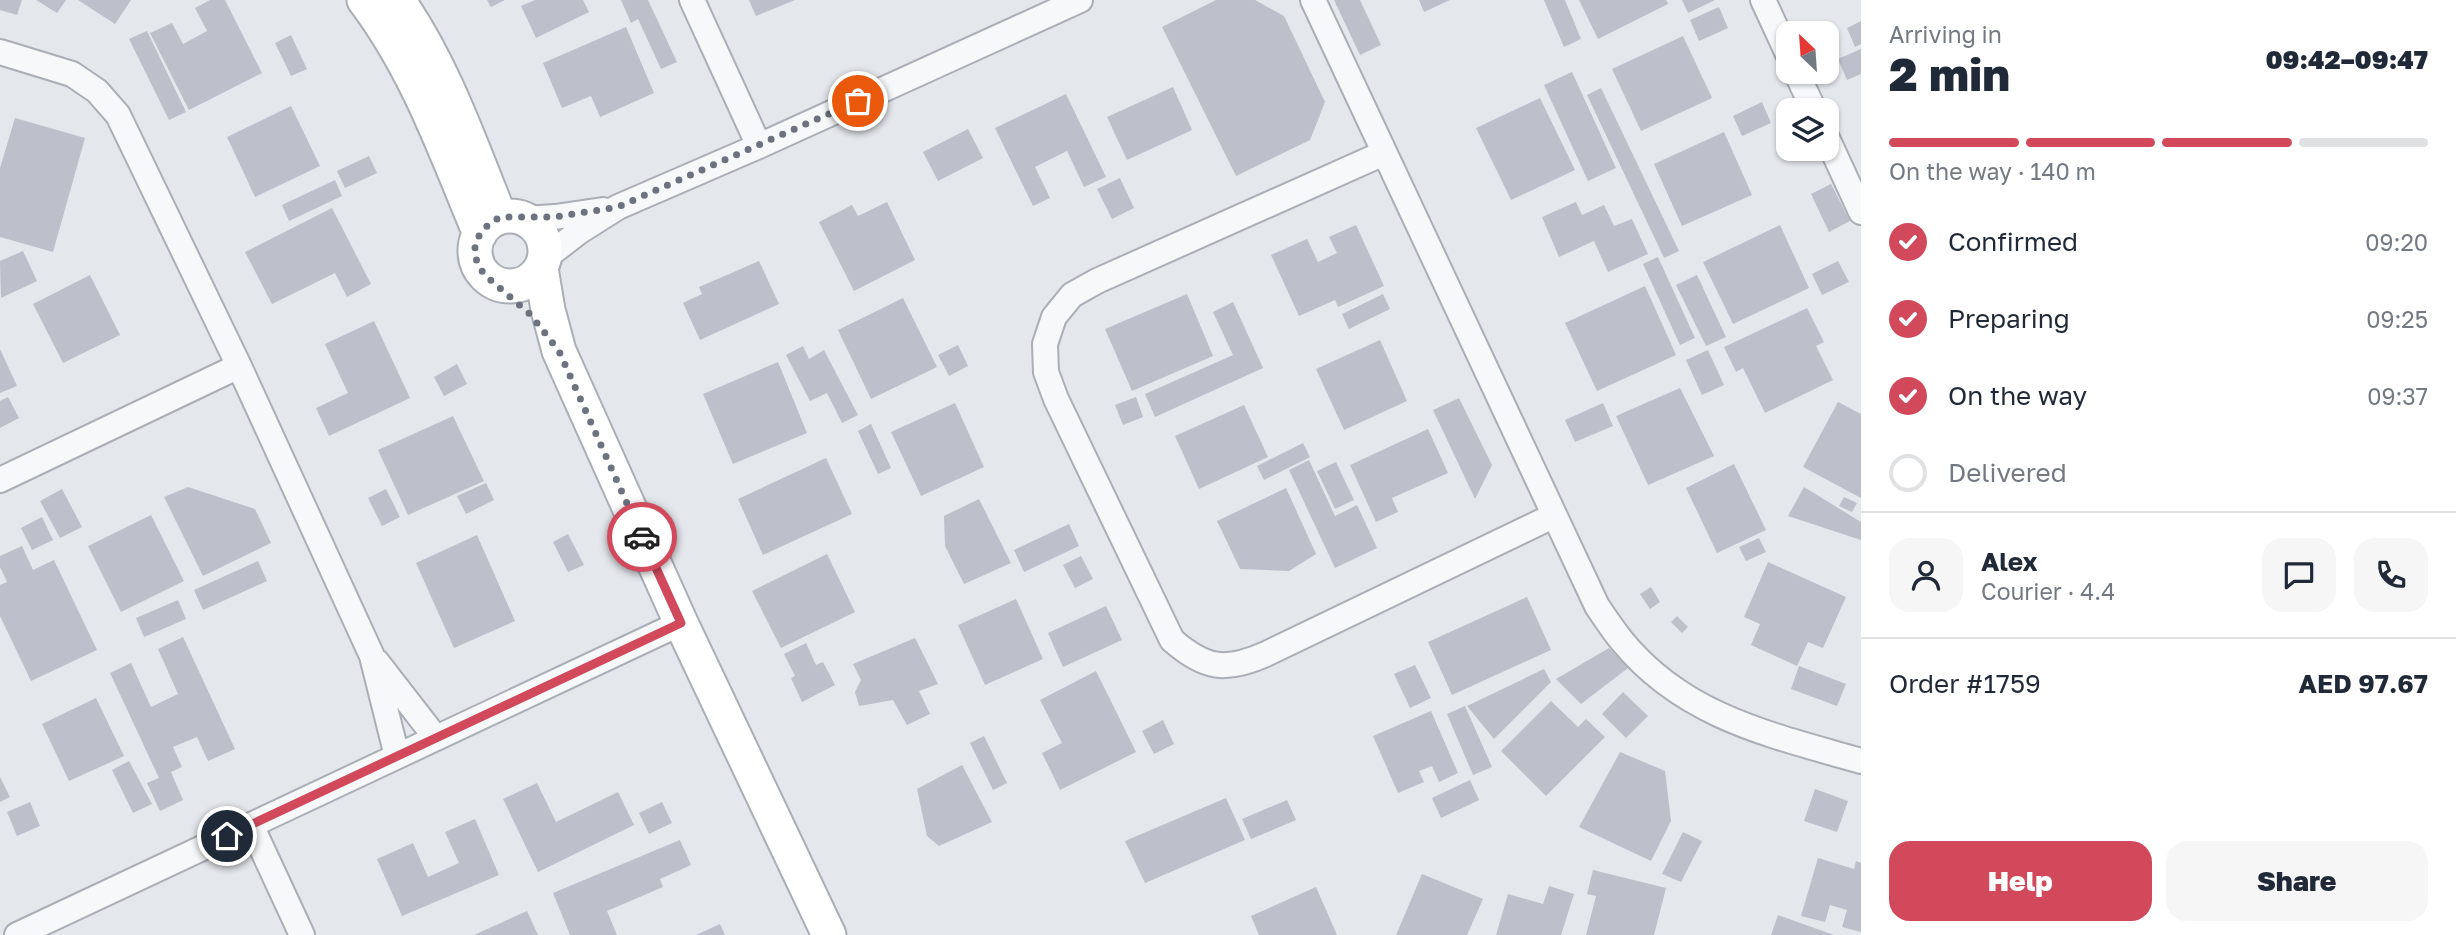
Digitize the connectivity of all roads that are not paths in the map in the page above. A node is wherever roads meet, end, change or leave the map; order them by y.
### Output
1 (364, 0) edge
2 (398, 0) edge
3 (692, 0) edge
4 (1080, 0) edge
5 (1313, 0) edge
6 (1763, 0) edge
7 (1776, 28) edge
8 (0, 52) edge
9 (759, 146) junction
10 (1384, 153) junction
11 (1838, 161) edge
12 (618, 207) junction
13 (1861, 212) edge
14 (501, 223) junction
15 (543, 263) junction
16 (495, 283) junction
17 (559, 351) junction
18 (239, 366) junction
19 (0, 480) edge
20 (1553, 516) junction
21 (681, 623) junction
22 (373, 656) junction
23 (436, 738) junction
24 (397, 756) junction
25 (1861, 761) edge
26 (251, 825) junction
27 (17, 935) edge
28 (302, 935) edge
29 (830, 935) edge

1 - 14 street
2 - 14 street
3 - 9 street
4 - 9 street
5 - 10 street
6 - 7 street
8 - 18 street
9 - 12 street
10 - 20 street
10 - 20 street
11 - 13 street
12 - 14 street
12 - 15 street
14 - 15 street
14 - 16 street
15 - 16 street
15 - 17 street
16 - 17 street
17 - 21 street
18 - 19 street
18 - 22 street
20 - 25 street
21 - 23 street
21 - 29 street
22 - 23 street
22 - 24 street
23 - 24 street
24 - 26 street
26 - 27 street
26 - 28 street

